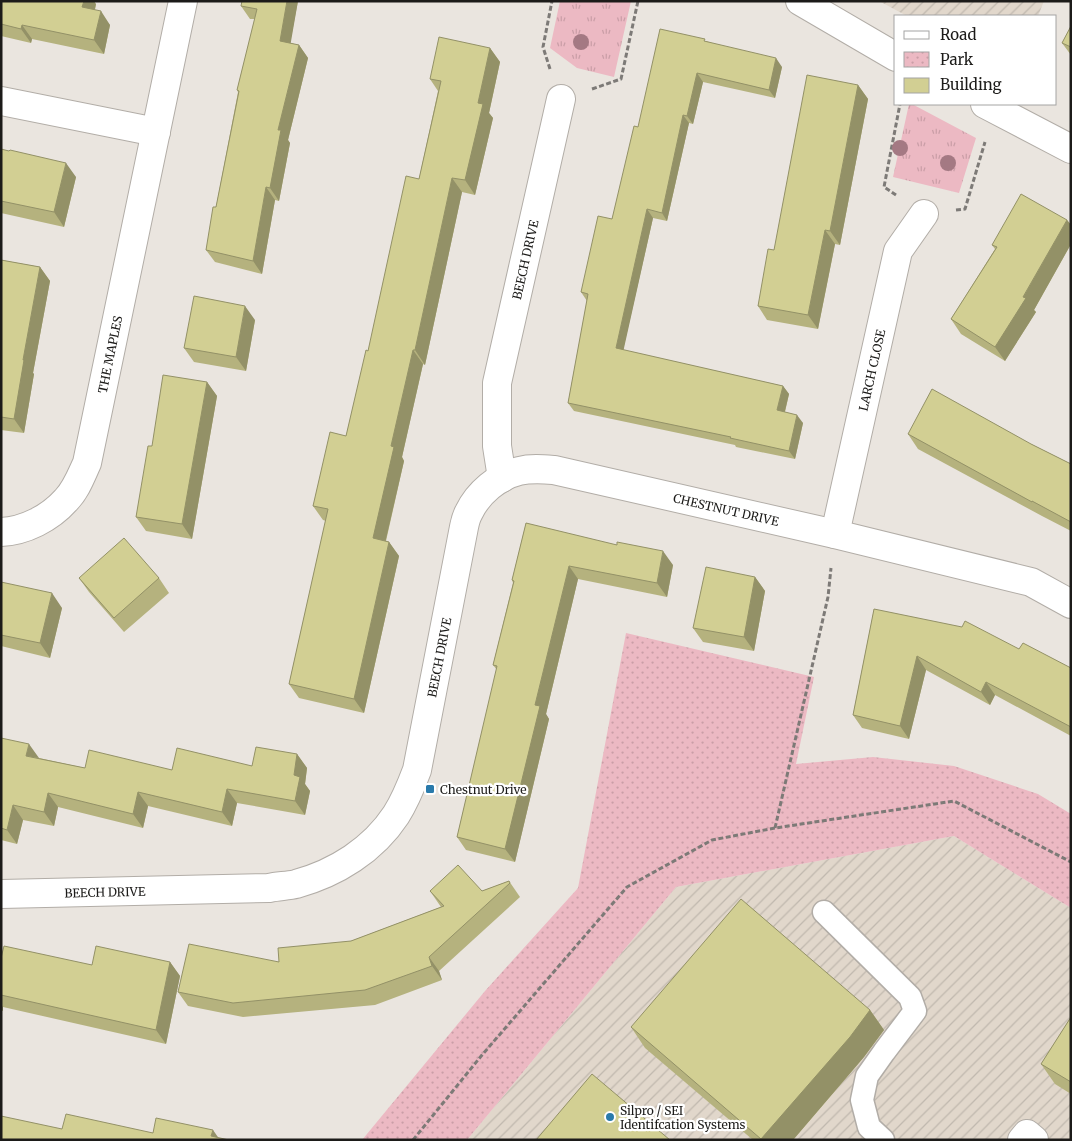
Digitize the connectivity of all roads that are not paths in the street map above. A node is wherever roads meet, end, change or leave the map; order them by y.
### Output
1 (183, 1) edge
2 (813, 4) edge
3 (894, 56) edge
4 (560, 99) road end
5 (1, 101) edge
6 (990, 106) edge
7 (156, 132) junction
8 (1071, 149) edge
9 (924, 214) road end
10 (502, 478) junction
11 (1, 532) edge
12 (835, 534) junction
13 (1071, 604) edge
14 (1, 894) edge
15 (824, 912) dead end
16 (883, 1140) edge
17 (1022, 1140) edge
18 (1034, 1140) edge

1 - 7 street, THE MAPLES
2 - 3 street
4 - 10 street, BEECH DRIVE
5 - 7 street
6 - 8 street
7 - 11 street, THE MAPLES
9 - 12 street, LARCH CLOSE
10 - 12 street, CHESTNUT DRIVE
10 - 14 street, BEECH DRIVE
12 - 13 street, CHESTNUT DRIVE
15 - 16 lane
17 - 18 street

